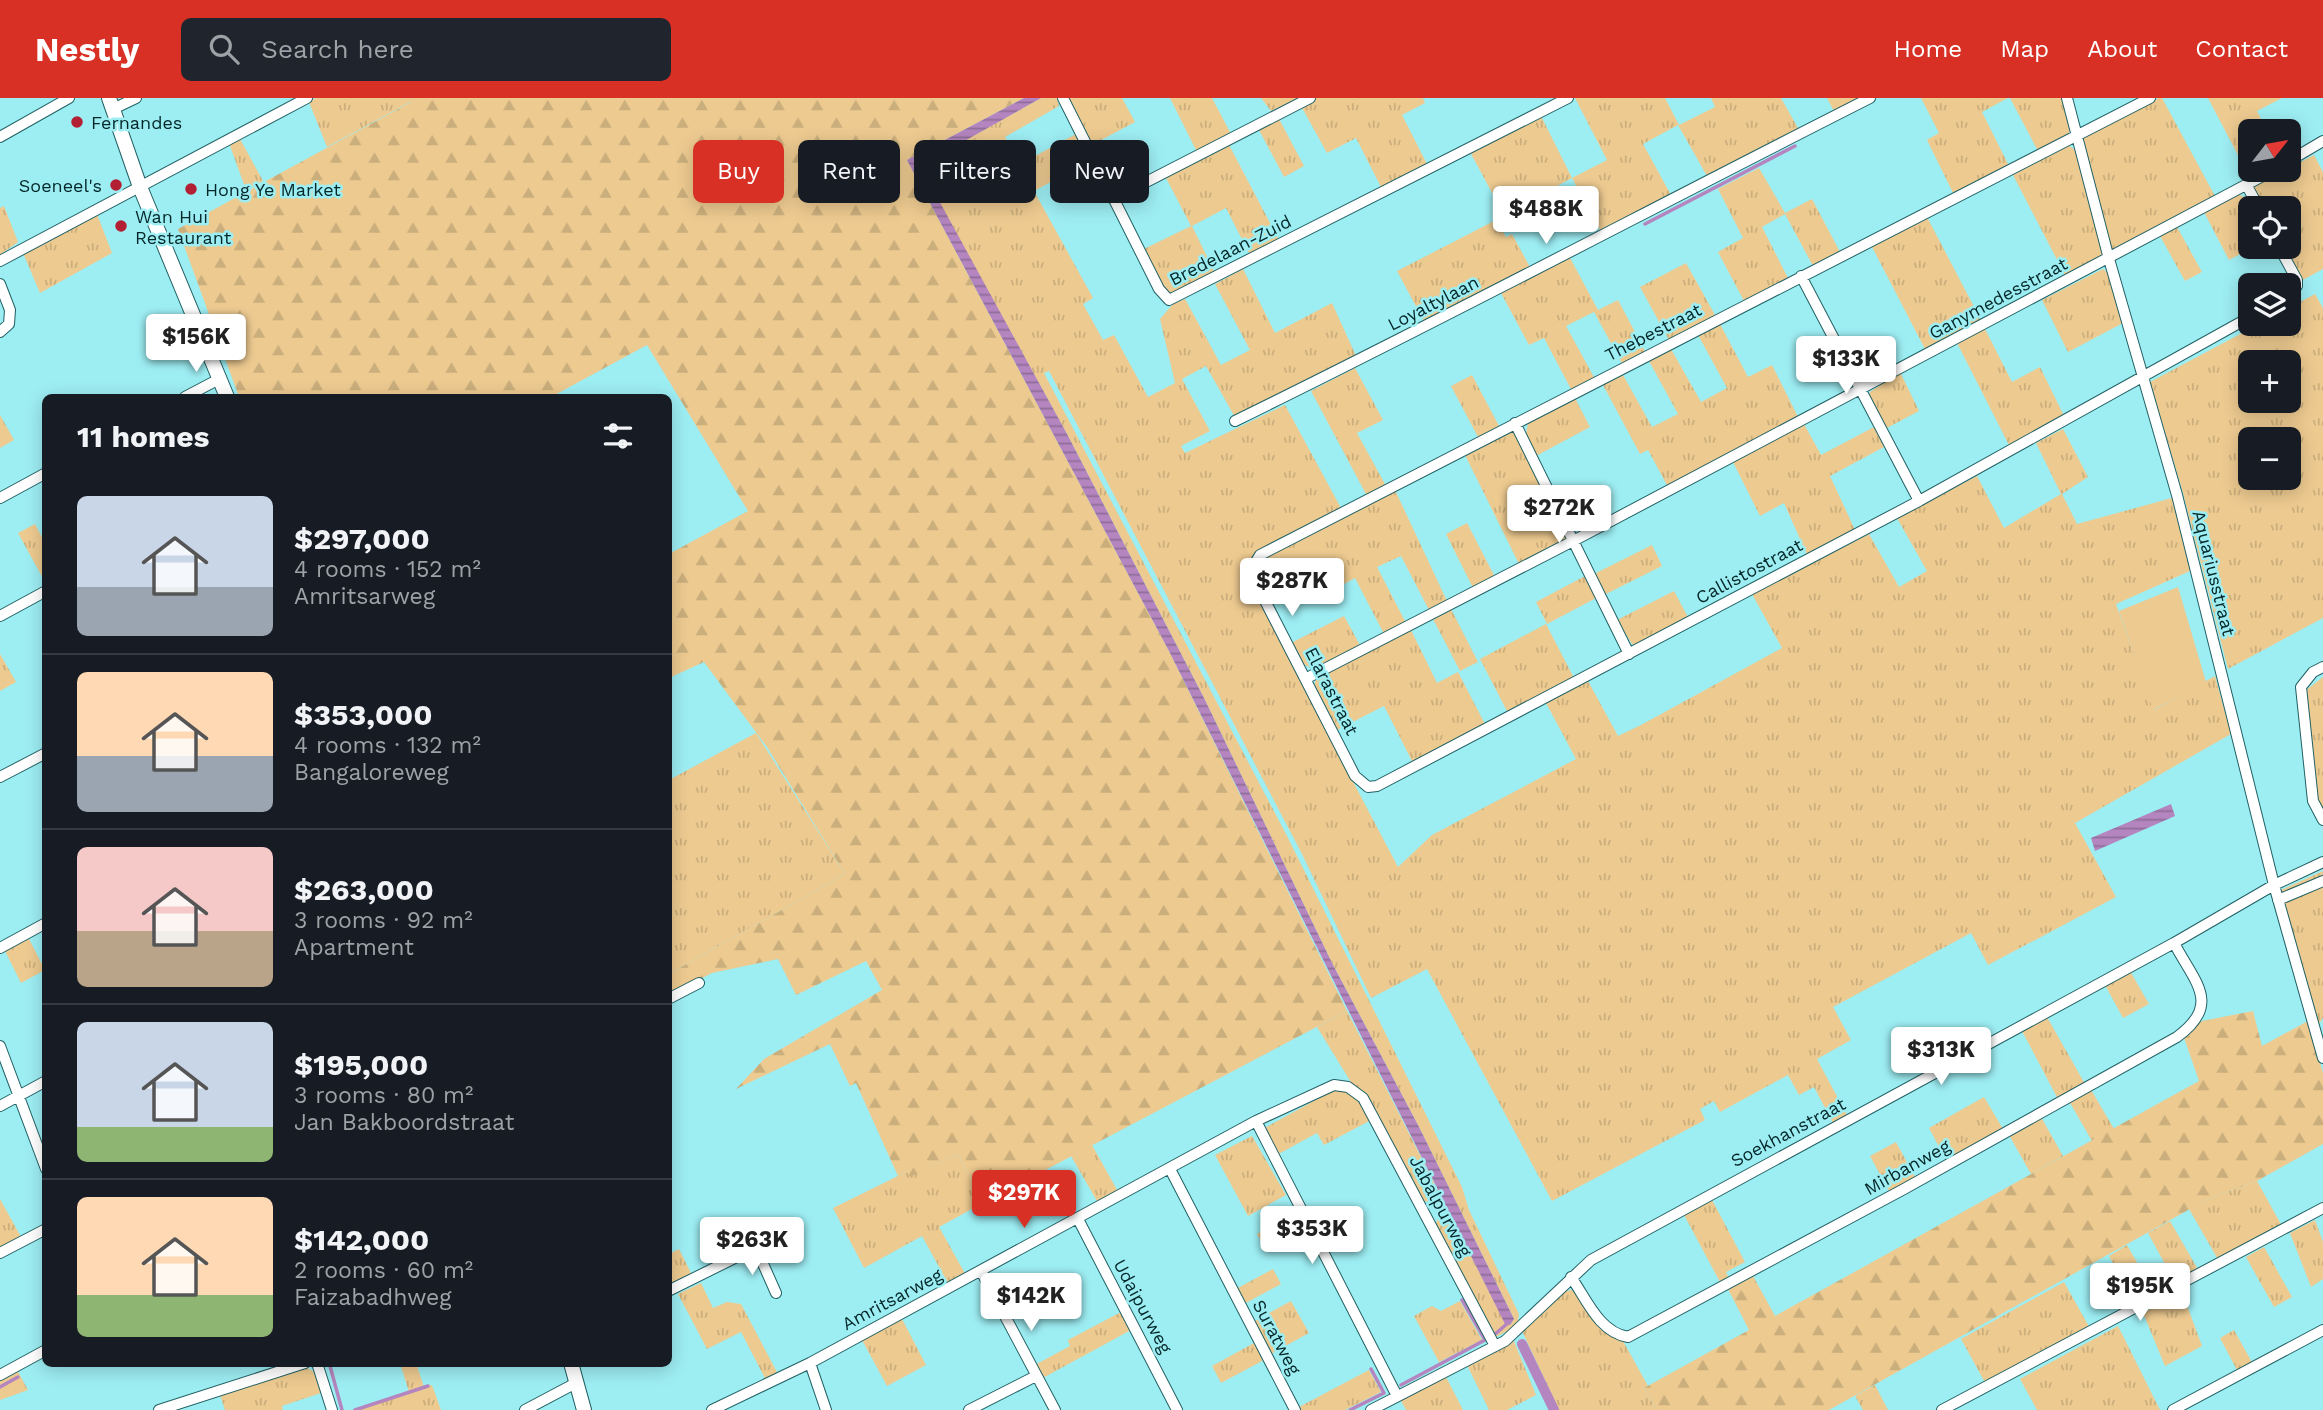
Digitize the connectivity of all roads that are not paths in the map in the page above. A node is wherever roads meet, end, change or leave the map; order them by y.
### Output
1 (69, 98) edge
2 (136, 98) edge
3 (307, 98) edge
4 (1063, 98) edge
5 (1310, 98) edge
6 (1568, 98) edge
7 (1870, 98) edge
8 (2067, 98) edge
9 (2150, 98) edge
10 (111, 104) edge
11 (2077, 136) junction
12 (0, 137) edge
13 (1083, 140) edge
14 (2323, 141) edge
15 (2301, 154) edge
16 (1149, 180) edge
17 (2254, 182) edge
18 (2247, 186) junction
19 (140, 187) junction
20 (2252, 196) edge
21 (1114, 203) edge
22 (2109, 260) junction
23 (0, 261) edge
24 (1801, 276) junction
25 (0, 284) edge
26 (2238, 324) edge
27 (0, 332) edge
28 (220, 378) junction
29 (2143, 379) junction
30 (1860, 390) junction
31 (191, 394) edge
32 (226, 394) edge
33 (1234, 421) dead end
34 (1515, 423) junction
35 (42, 475) edge
36 (0, 498) edge
37 (1919, 501) junction
38 (1574, 540) junction
39 (1252, 568) joint
40 (42, 594) edge
41 (0, 616) edge
42 (1629, 654) junction
43 (2323, 667) edge
44 (1307, 678) junction
45 (42, 754) edge
46 (0, 777) edge
47 (1368, 787) joint
48 (2323, 820) edge
49 (2323, 862) edge
50 (2288, 878) junction
51 (2323, 881) edge
52 (2274, 884) junction
53 (2294, 894) junction
54 (2278, 900) junction
55 (42, 925) edge
56 (2174, 943) junction
57 (0, 948) edge
58 (699, 984) dead end
59 (672, 997) edge
60 (0, 1046) edge
61 (2323, 1058) edge
62 (42, 1083) edge
63 (1348, 1087) joint
64 (19, 1096) junction
65 (0, 1106) edge
66 (1256, 1121) junction
67 (42, 1158) edge
68 (1170, 1170) junction
69 (2323, 1208) edge
70 (1078, 1219) junction
71 (42, 1231) edge
72 (0, 1254) edge
73 (981, 1271) junction
74 (1571, 1277) junction
75 (672, 1289) edge
76 (776, 1293) dead end
77 (2323, 1330) edge
78 (1500, 1344) junction
79 (42, 1352) edge
80 (810, 1363) junction
81 (293, 1367) edge
82 (318, 1367) edge
83 (572, 1367) edge
84 (0, 1375) edge
85 (1036, 1376) junction
86 (576, 1383) junction
87 (1397, 1396) junction
88 (159, 1410) edge
89 (332, 1410) edge
90 (525, 1410) edge
91 (584, 1410) edge
92 (712, 1410) edge
93 (826, 1410) edge
94 (969, 1410) edge
95 (1055, 1410) edge
96 (1177, 1410) edge
97 (1296, 1410) edge
98 (1371, 1410) edge
99 (1942, 1410) edge
100 (2173, 1410) edge

1 - 12 street
2 - 10 street
3 - 19 street
4 - 13 street
5 - 16 street
6 - 21 street, Bredelaan-Zuid
7 - 33 street, Loyaltylaan
8 - 11 street, Aquariusstraat
9 - 11 street, Thebestraat
10 - 19 main road
11 - 22 street, Aquariusstraat
11 - 24 street, Thebestraat
14 - 15 street
17 - 18 street, Ganymedesstraat
18 - 20 street
18 - 22 street, Ganymedesstraat
19 - 23 street
19 - 28 main road
22 - 29 street, Aquariusstraat
22 - 30 street, Ganymedesstraat
24 - 30 street
24 - 34 street, Thebestraat
25 - 27 street
26 - 29 street, Callistostraat
28 - 31 street
28 - 32 main road
29 - 37 street, Callistostraat
29 - 52 street, Aquariusstraat
30 - 37 street
30 - 38 street, Ganymedesstraat
34 - 38 street
34 - 39 street, Thebestraat
35 - 36 street
37 - 42 street, Callistostraat
38 - 42 street
38 - 44 street, Ganymedesstraat
39 - 44 street, Elarastraat
40 - 41 street
42 - 47 street, Callistostraat
43 - 48 street
44 - 47 street, Elarastraat
45 - 46 street
49 - 50 street, Soekhanstraat
50 - 52 street, Soekhanstraat
50 - 53 street
51 - 53 street
52 - 54 street, Aquariusstraat
52 - 56 street, Soekhanstraat
53 - 54 street
54 - 61 street, Aquariusstraat
55 - 57 street
56 - 74 street, Soekhanstraat
56 - 74 street, Mirbanweg
58 - 59 street
60 - 64 street
62 - 64 street
63 - 66 street, Amritsarweg
63 - 78 street, Jabalpurweg
64 - 65 street
64 - 67 street
66 - 68 street, Amritsarweg
66 - 87 street
68 - 70 street, Amritsarweg
68 - 97 street, Suratweg
69 - 99 street
70 - 73 street, Amritsarweg
70 - 96 street, Udaipurweg
71 - 72 street
73 - 80 street, Amritsarweg
73 - 85 street
74 - 78 street, Soekhanstraat
75 - 76 street
77 - 100 street
78 - 87 street, Soekhanstraat
79 - 84 street
80 - 92 street, Amritsarweg
80 - 93 street
81 - 88 street
82 - 89 street
83 - 86 main road
85 - 94 street
85 - 95 street
86 - 90 street
86 - 91 main road
87 - 98 street, Soekhanstraat

